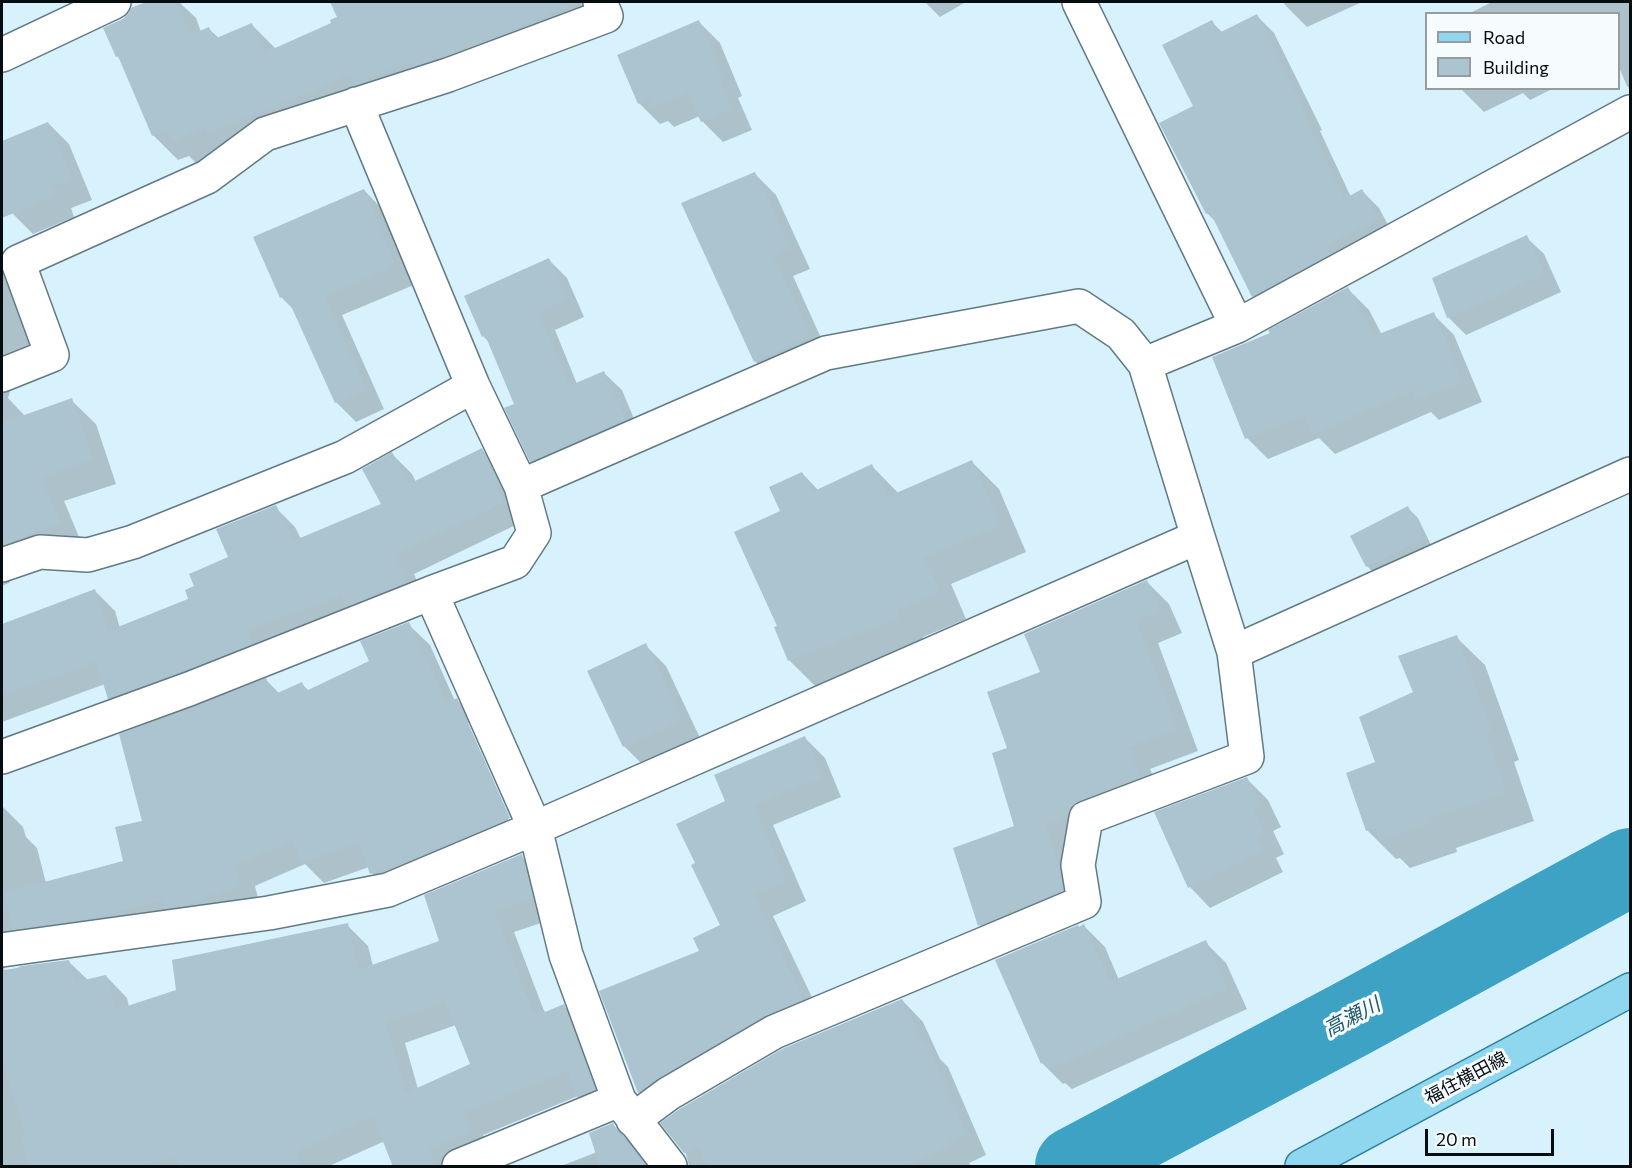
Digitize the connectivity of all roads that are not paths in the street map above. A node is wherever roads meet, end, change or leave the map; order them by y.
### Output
1 (114, 2) edge
2 (600, 2) edge
3 (1079, 2) edge
4 (2, 55) edge
5 (356, 104) junction
6 (1630, 112) edge
7 (1237, 326) junction
8 (1145, 364) junction
9 (2, 375) edge
10 (472, 386) junction
11 (1630, 474) edge
12 (521, 486) junction
13 (1198, 537) junction
14 (2, 565) edge
15 (431, 593) junction
16 (1234, 652) junction
17 (2, 757) edge
18 (535, 828) junction
19 (2, 946) edge
20 (1630, 990) edge
21 (626, 1110) junction
22 (459, 1167) edge
23 (670, 1167) edge
24 (1302, 1167) edge

1 - 4 street
2 - 5 street
3 - 7 street
5 - 9 street
5 - 10 street
6 - 7 street
7 - 8 street
8 - 12 street
8 - 13 street
10 - 12 street
10 - 14 street
11 - 16 street
12 - 15 street
13 - 16 street
13 - 18 street
15 - 17 street
15 - 18 street
16 - 21 street
18 - 19 street
18 - 21 street
20 - 24 main road, 福住横田線
21 - 22 street
21 - 23 street

